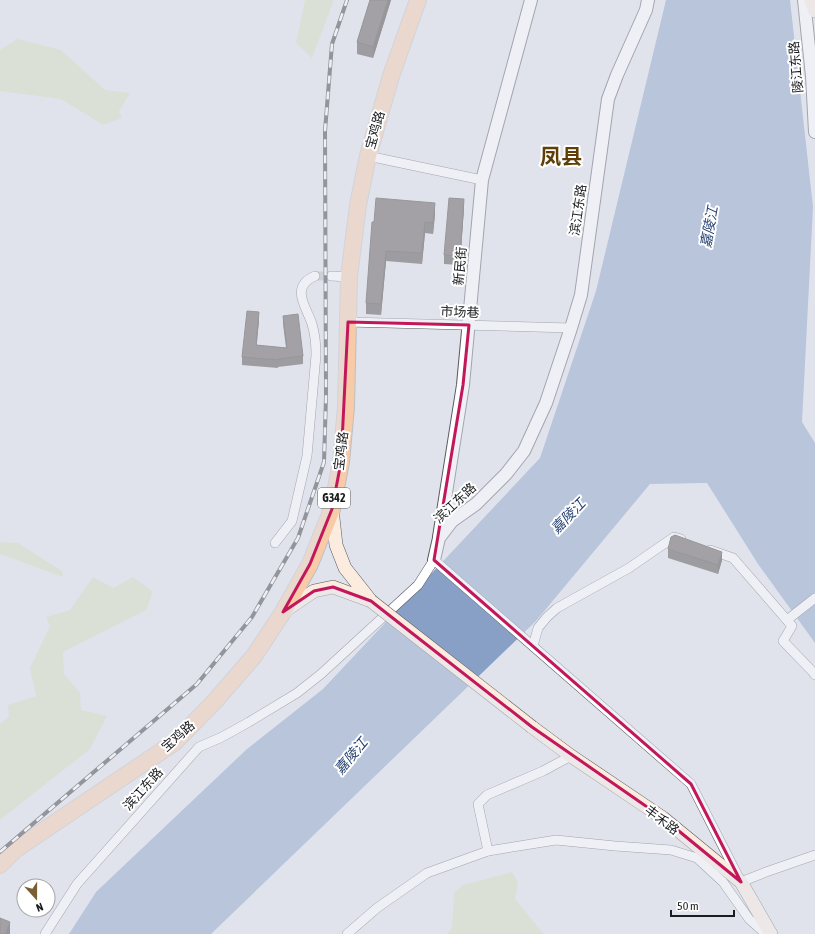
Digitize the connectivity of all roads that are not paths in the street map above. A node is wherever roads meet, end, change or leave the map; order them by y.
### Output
1 (418, 0) edge
2 (531, 0) edge
3 (648, 0) edge
4 (804, 0) edge
5 (811, 0) edge
6 (815, 11) edge
7 (815, 132) edge
8 (368, 156) junction
9 (482, 180) junction
10 (315, 276) dead end
11 (331, 276) tunnel mouth
12 (350, 278) junction
13 (348, 322) junction
14 (469, 325) junction
15 (571, 328) junction
16 (332, 509) junction
17 (439, 538) junction
18 (689, 542) edge
19 (275, 543) dead end
20 (704, 547) edge
21 (437, 563) junction
22 (815, 598) edge
23 (371, 601) junction
24 (283, 612) junction
25 (787, 620) junction
26 (530, 643) junction
27 (815, 675) edge
28 (571, 756) junction
29 (488, 851) junction
30 (815, 855) edge
31 (0, 865) edge
32 (741, 882) junction
33 (46, 934) edge
34 (347, 934) edge
35 (766, 934) edge
36 (770, 934) edge

1 - 8 highway, 宝鸡路 / G342
2 - 9 street, 新民街
3 - 15 street, 滨江东路
4 - 7 street, 陵江东路
5 - 6 main road
8 - 9 street
8 - 12 highway, 宝鸡路 / G342
9 - 14 street, 新民街
10 - 19 street
11 - 12 street
12 - 13 highway, 宝鸡路 / G342
13 - 14 street, 市场巷
13 - 16 highway, 宝鸡路 / G342
14 - 15 street, 市场巷
14 - 17 street, 新民街
15 - 17 street, 滨江东路
16 - 23 main road
16 - 24 highway, 宝鸡路 / G342
17 - 21 street, 滨江东路
18 - 26 street
20 - 25 street
21 - 26 street
21 - 33 street, 滨江东路
22 - 25 street
23 - 24 main road
23 - 28 main road, 丰禾路, bridge
24 - 31 highway, 宝鸡路 / G342
25 - 27 street
26 - 32 street
28 - 29 street
28 - 32 main road, 丰禾路
29 - 34 street
29 - 35 street
30 - 32 street
32 - 36 main road, 丰禾路

